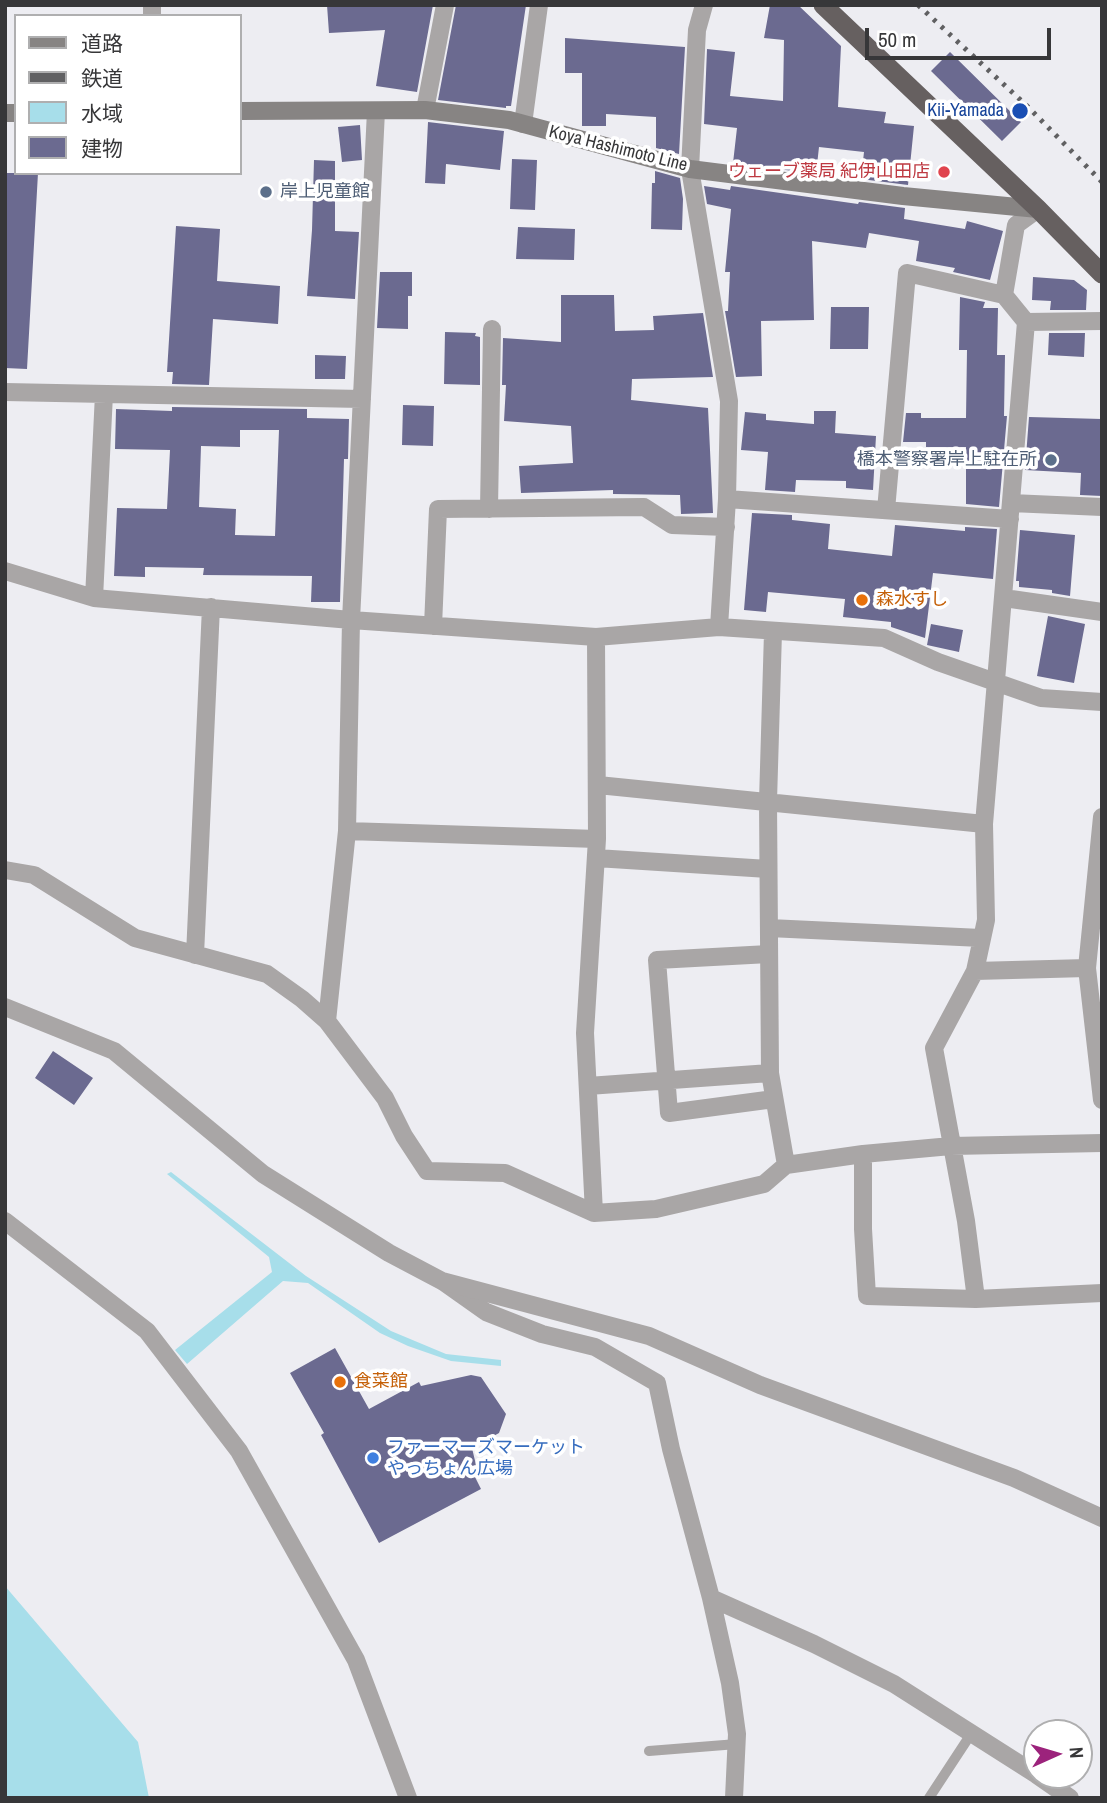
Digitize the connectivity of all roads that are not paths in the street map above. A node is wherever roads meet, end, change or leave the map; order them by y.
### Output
1 (445, 5) edge
2 (539, 5) edge
3 (704, 5) edge
4 (823, 5) edge
5 (425, 110) junction
6 (242, 111) edge
7 (376, 111) junction
8 (523, 124) junction
9 (690, 169) junction
10 (1038, 209) junction
11 (1102, 274) edge
12 (1004, 295) junction
13 (1102, 321) edge
14 (1026, 322) junction
15 (492, 329) dead end
16 (5, 392) edge
17 (104, 394) junction
18 (362, 399) junction
19 (727, 499) junction
20 (1102, 507) edge
21 (489, 509) junction
22 (886, 510) junction
23 (1010, 511) junction
24 (726, 527) junction
25 (5, 571) edge
26 (94, 598) junction
27 (1004, 598) junction
28 (211, 607) junction
29 (1102, 612) edge
30 (351, 620) junction
31 (433, 626) junction
32 (719, 627) junction
33 (773, 632) junction
34 (596, 637) junction
35 (997, 683) junction
36 (1102, 702) edge
37 (598, 785) junction
38 (768, 801) junction
39 (1102, 817) edge
40 (984, 824) junction
41 (347, 831) junction
42 (597, 839) junction
43 (596, 858) junction
44 (768, 869) junction
45 (5, 870) edge
46 (769, 928) junction
47 (981, 938) junction
48 (769, 954) junction
49 (195, 955) junction
50 (1087, 968) junction
51 (975, 971) junction
52 (5, 1007) edge
53 (327, 1021) junction
54 (769, 1073) junction
55 (666, 1081) junction
56 (588, 1086) junction
57 (774, 1099) junction
58 (1102, 1100) edge
59 (1102, 1143) edge
60 (951, 1146) junction
61 (863, 1154) junction
62 (786, 1164) junction
63 (594, 1213) junction
64 (5, 1221) edge
65 (442, 1280) junction
66 (1102, 1293) edge
67 (975, 1298) junction
68 (1102, 1518) edge
69 (712, 1598) junction
70 (971, 1734) junction
71 (737, 1744) junction
72 (649, 1751) dead end
73 (1023, 1766) edge
74 (408, 1798) edge
75 (734, 1798) edge
76 (929, 1798) edge

1 - 5 street
2 - 8 street
3 - 9 street
4 - 10 highway
5 - 7 main road, Koya Hashimoto Line
5 - 8 main road, Koya Hashimoto Line
6 - 7 main road, Koya Hashimoto Line
7 - 18 street
8 - 9 main road, Koya Hashimoto Line
9 - 10 main road, Koya Hashimoto Line
9 - 19 street
10 - 11 highway
10 - 12 street
12 - 14 street
12 - 22 street
13 - 14 street
14 - 23 street
15 - 21 street
16 - 17 street
17 - 18 street
17 - 26 street
18 - 30 street
19 - 22 street
19 - 24 street
20 - 23 street
21 - 24 street
21 - 31 street
22 - 23 street
23 - 27 street
24 - 32 street
25 - 26 street
26 - 28 street
27 - 29 street
27 - 35 street
28 - 30 street
28 - 49 street
30 - 31 street
30 - 41 street
31 - 34 street
32 - 33 street
32 - 34 street
33 - 35 street
33 - 38 street
34 - 37 street
35 - 36 street
35 - 40 street
37 - 38 street
37 - 42 street
38 - 40 street
38 - 44 street
39 - 50 street
40 - 47 street
41 - 42 street
41 - 53 street
42 - 43 street
43 - 44 street
43 - 56 street
44 - 46 street
45 - 49 street
46 - 47 street
46 - 48 street
47 - 51 street
48 - 54 street
48 - 55 street
49 - 53 street
50 - 51 street
50 - 58 street
51 - 60 street
52 - 65 street
53 - 63 street
54 - 55 street
54 - 57 street
55 - 56 street
55 - 57 street
56 - 63 street
57 - 62 street
59 - 60 street
60 - 61 street
60 - 67 street
61 - 62 street
61 - 67 street
62 - 63 street
64 - 74 street
65 - 68 street
65 - 69 street
66 - 67 street
69 - 70 street
69 - 71 street
70 - 73 street
70 - 76 lane
71 - 72 lane
71 - 75 street

